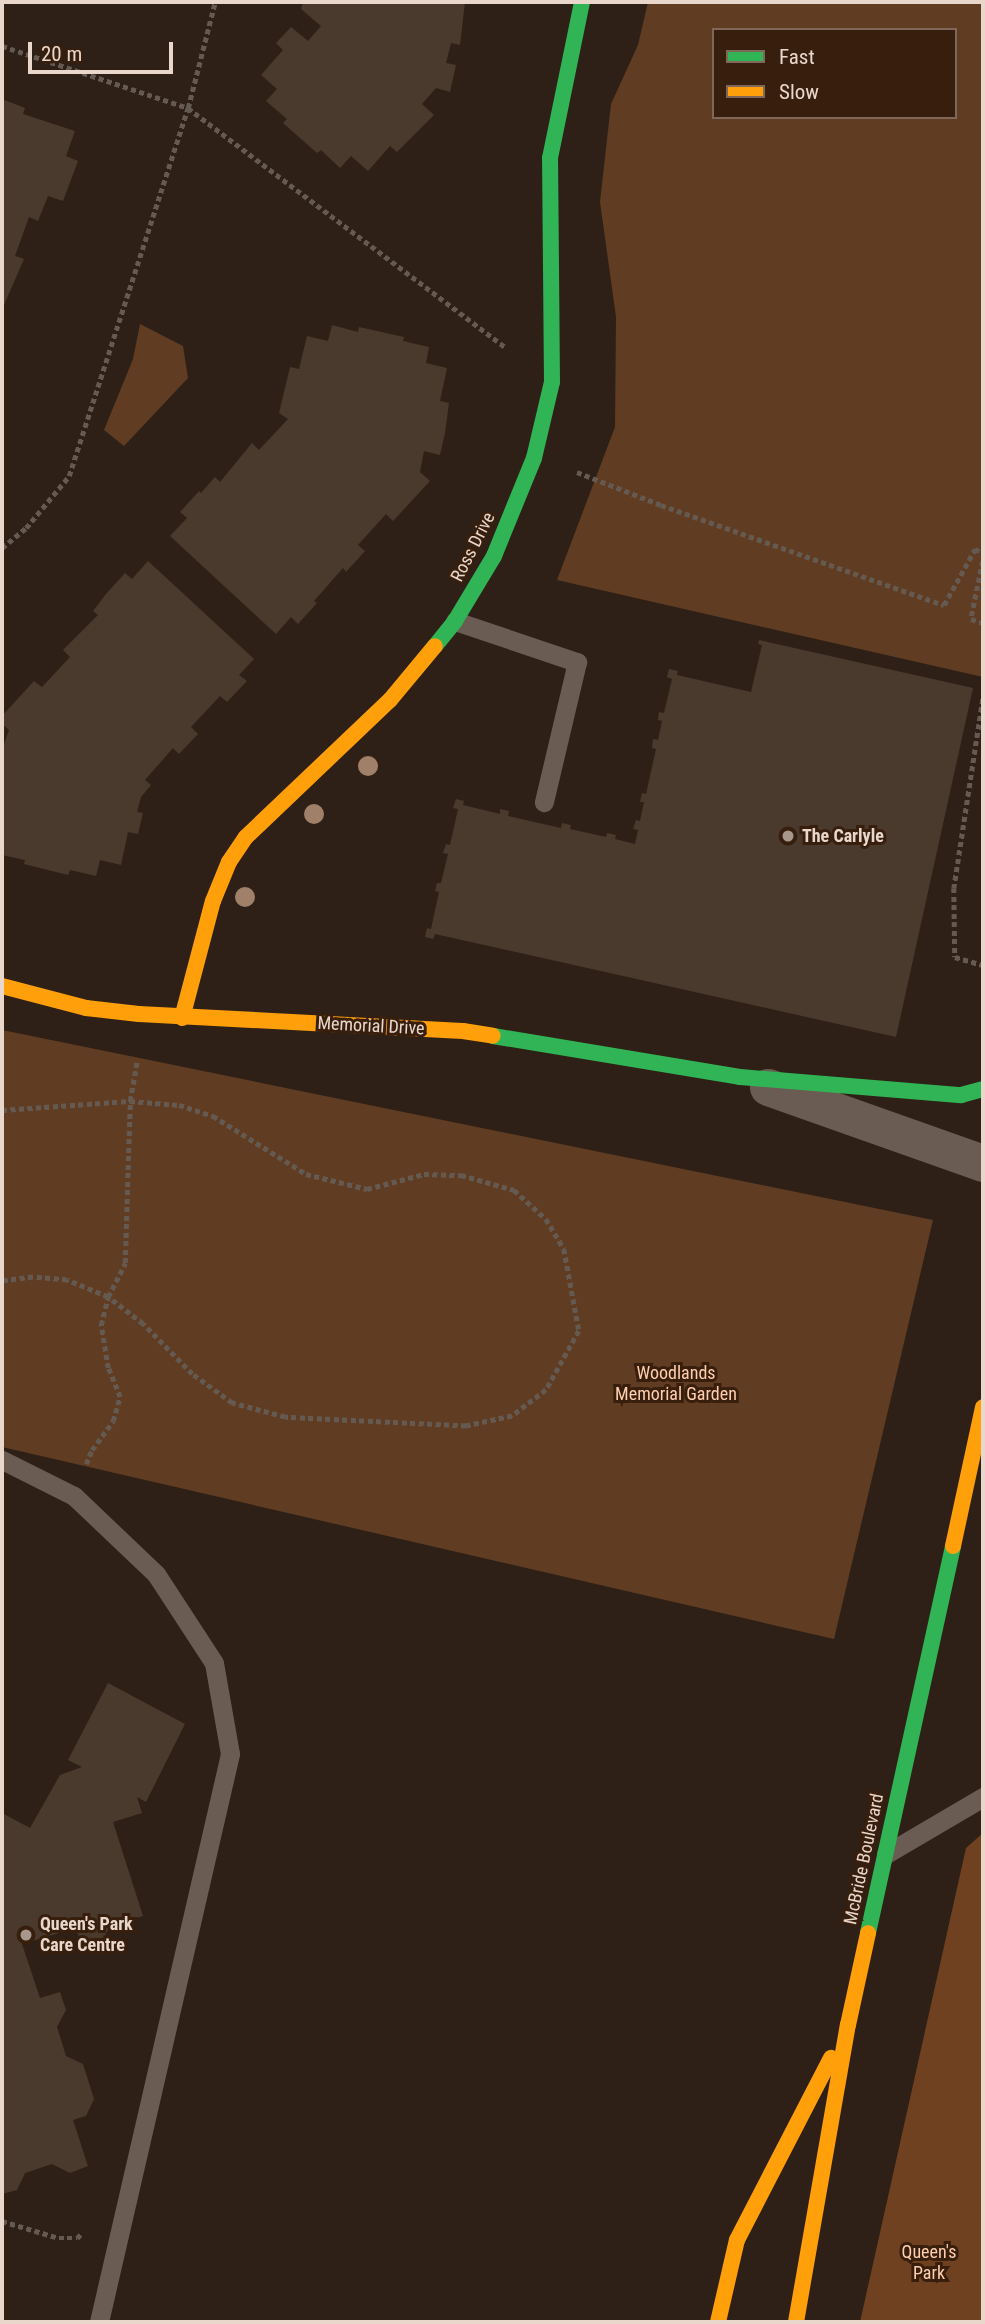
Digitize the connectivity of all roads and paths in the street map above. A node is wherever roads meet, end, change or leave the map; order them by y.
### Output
1 (215, 2) edge
2 (582, 2) edge
3 (2, 46) edge
4 (188, 108) junction
5 (552, 382) junction
6 (575, 471) dead end
7 (2, 548) edge
8 (983, 553) edge
9 (983, 561) edge
10 (455, 621) junction
11 (983, 623) edge
12 (983, 699) edge
13 (544, 802) dead end
14 (983, 965) edge
15 (2, 986) edge
16 (182, 1018) junction
17 (137, 1061) dead end
18 (740, 1077) junction
19 (983, 1089) edge
20 (130, 1101) junction
21 (2, 1110) edge
22 (983, 1163) edge
23 (2, 1281) edge
24 (108, 1297) junction
25 (983, 1407) edge
26 (2, 1460) edge
27 (83, 1470) dead end
28 (963, 1502) junction
29 (983, 1518) edge
30 (983, 1797) edge
31 (885, 1854) junction
32 (848, 2025) junction
33 (2, 2221) edge
34 (120, 2231) junction
35 (99, 2322) edge
36 (718, 2322) edge
37 (796, 2322) edge

1 - 4 path
2 - 5 street, Ross Drive
3 - 4 path
4 - 5 path
4 - 7 path
5 - 10 street, Ross Drive
6 - 8 path
9 - 11 path
10 - 13 lane
10 - 16 street, Ross Drive
12 - 14 path
15 - 16 street, Memorial Drive
16 - 18 street, Memorial Drive
17 - 20 path
18 - 19 street, Memorial Drive
18 - 22 street, Memorial Drive
20 - 21 path
20 - 24 path
20 - 24 path
23 - 24 path
24 - 27 path
25 - 28 street, McBride Boulevard
26 - 34 lane
28 - 29 lane
28 - 31 street, McBride Boulevard
30 - 31 lane
31 - 32 street, McBride Boulevard
32 - 36 street
32 - 37 street, McBride Boulevard
33 - 34 path
34 - 35 lane

